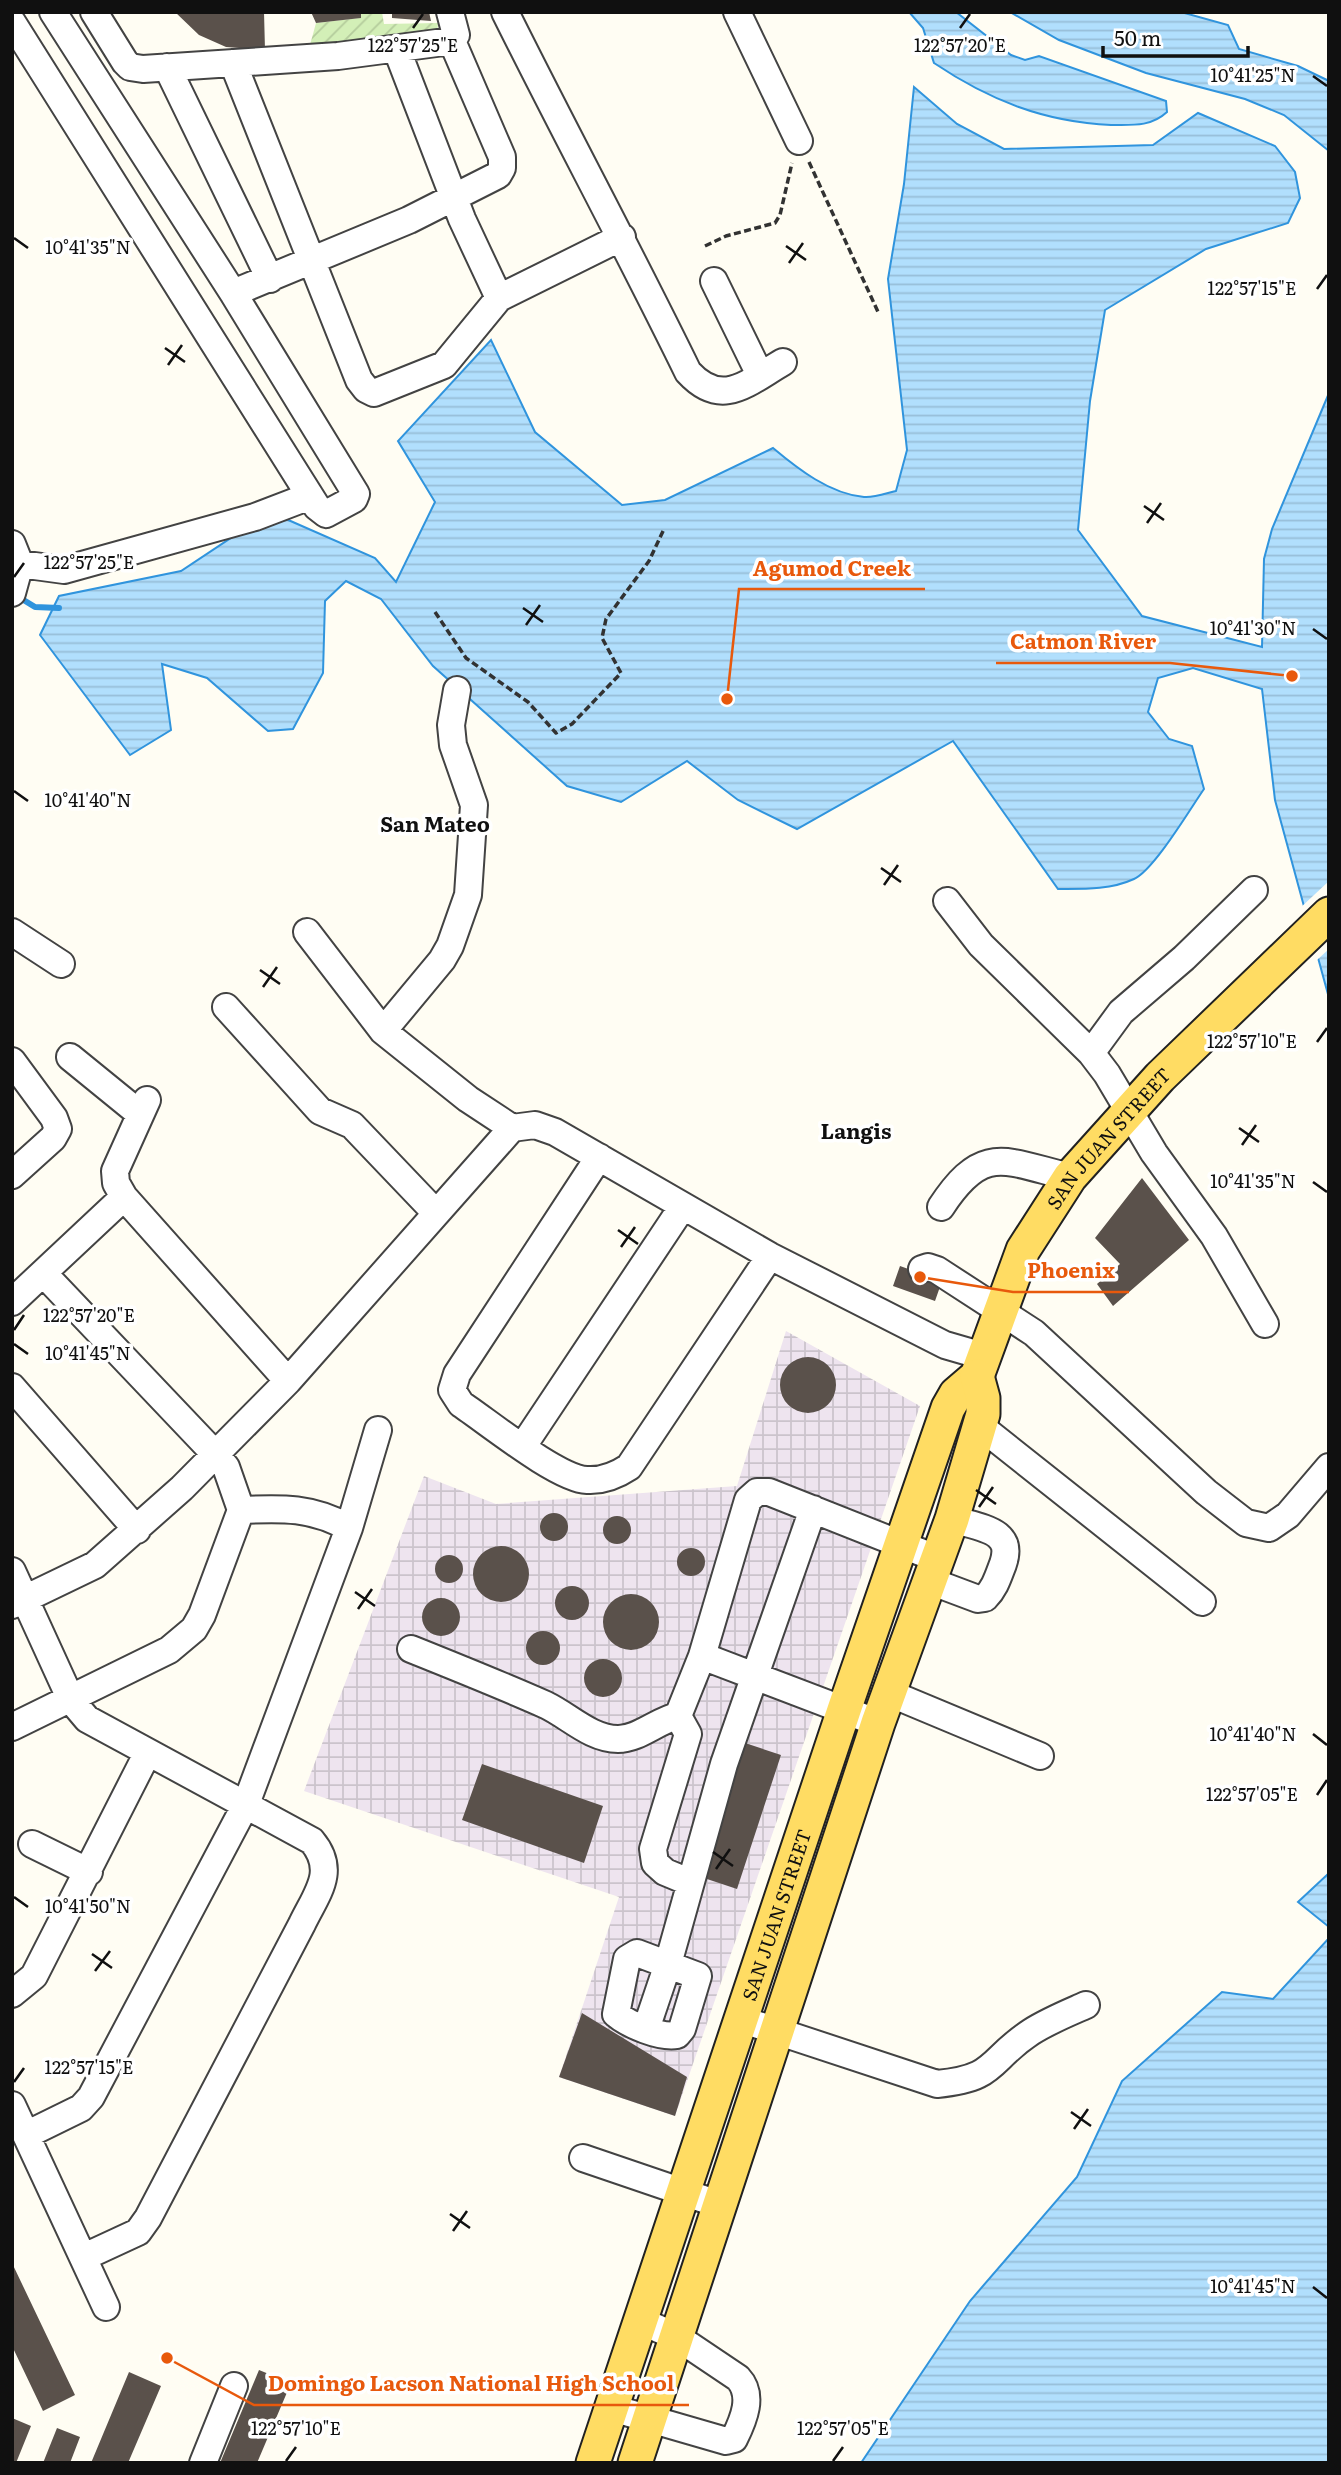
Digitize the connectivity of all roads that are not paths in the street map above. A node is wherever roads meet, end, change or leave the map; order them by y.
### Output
1 (53, 12) edge
2 (94, 12) edge
3 (450, 12) edge
4 (505, 12) edge
5 (737, 12) edge
6 (12, 22) edge
7 (452, 41) junction
8 (397, 50) junction
9 (233, 63) junction
10 (167, 67) junction
11 (799, 141) road end
12 (140, 147) junction
13 (106, 171) junction
14 (454, 199) junction
15 (622, 237) junction
16 (310, 262) junction
17 (270, 279) junction
18 (714, 282) dead end
19 (233, 293) junction
20 (499, 299) junction
21 (783, 362) dead end
22 (760, 375) junction
23 (310, 496) junction
24 (16, 568) edge
25 (461, 677) road end
26 (1254, 890) dead end
27 (947, 901) dead end
28 (1329, 914) edge
29 (12, 932) edge
30 (307, 932) dead end
31 (61, 964) dead end
32 (226, 1007) dead end
33 (383, 1031) junction
34 (1091, 1054) junction
35 (70, 1057) dead end
36 (12, 1061) edge
37 (1130, 1112) junction
38 (512, 1128) junction
39 (599, 1157) junction
40 (12, 1175) edge
41 (1070, 1177) junction
42 (124, 1197) junction
43 (683, 1206) junction
44 (941, 1207) dead end
45 (436, 1213) junction
46 (770, 1256) junction
47 (922, 1269) dead end
48 (43, 1273) junction
49 (12, 1302) edge
50 (1000, 1310) junction
51 (1265, 1324) dead end
52 (980, 1366) junction
53 (288, 1381) junction
54 (12, 1387) edge
55 (980, 1426) junction
56 (378, 1430) dead end
57 (523, 1446) junction
58 (216, 1455) junction
59 (1329, 1466) edge
60 (813, 1509) junction
61 (241, 1510) junction
62 (952, 1519) junction
63 (349, 1528) junction
64 (137, 1530) junction
65 (900, 1544) junction
66 (934, 1570) junction
67 (12, 1571) edge
68 (19, 1602) edge
69 (1202, 1602) dead end
70 (411, 1649) dead end
71 (702, 1656) junction
72 (754, 1676) junction
73 (71, 1700) junction
74 (884, 1708) junction
75 (844, 1710) junction
76 (678, 1716) junction
77 (12, 1727) edge
78 (149, 1752) junction
79 (1040, 1756) dead end
80 (246, 1804) junction
81 (32, 1844) dead end
82 (89, 1872) junction
83 (690, 1882) junction
84 (668, 1964) junction
85 (12, 1994) edge
86 (1086, 2005) dead end
87 (740, 2018) junction
88 (776, 2032) junction
89 (12, 2105) edge
90 (26, 2135) junction
91 (583, 2158) dead end
92 (683, 2191) junction
93 (718, 2204) junction
94 (84, 2257) junction
95 (106, 2307) dead end
96 (641, 2321) junction
97 (677, 2337) junction
98 (234, 2386) dead end
99 (612, 2408) junction
100 (650, 2420) junction
101 (203, 2463) edge
102 (593, 2463) edge
103 (635, 2463) edge

1 - 12 street
2 - 10 street
3 - 7 street
4 - 15 street
5 - 11 street
6 - 13 street
7 - 8 street
7 - 14 street
8 - 9 street
8 - 14 street
9 - 10 street
9 - 16 street
10 - 17 street
12 - 13 street
12 - 19 street
13 - 23 street
14 - 16 street
14 - 20 street
15 - 20 street
15 - 22 street
16 - 17 street
16 - 20 street
17 - 19 street
18 - 22 street
19 - 23 street
21 - 22 street
23 - 24 street
25 - 33 street
26 - 34 street
27 - 34 street
28 - 37 main road, SAN JUAN STREET
29 - 31 street
30 - 33 street
32 - 45 street
33 - 38 street
34 - 37 street
35 - 42 street
36 - 40 street
37 - 41 main road, SAN JUAN STREET
37 - 51 street
38 - 39 street
38 - 45 street
39 - 43 street
39 - 57 street
41 - 44 street
41 - 50 main road, SAN JUAN STREET
42 - 48 street
42 - 53 street
43 - 46 street
43 - 57 street
45 - 53 street
46 - 52 street
46 - 57 street
47 - 50 street
48 - 49 street
48 - 58 street
50 - 52 main road, SAN JUAN STREET
50 - 59 street
52 - 55 main road, SAN JUAN STREET
52 - 65 main road, SAN JUAN STREET
53 - 58 street
54 - 64 street
55 - 62 main road, SAN JUAN STREET
55 - 69 street
56 - 63 street
58 - 61 street
58 - 64 street
60 - 65 street
60 - 71 street
60 - 72 street
61 - 63 street
61 - 73 street
62 - 66 main road, SAN JUAN STREET
62 - 66 street
63 - 80 street
64 - 68 street
65 - 66 street
65 - 75 main road, SAN JUAN STREET
66 - 74 main road, SAN JUAN STREET
67 - 68 street
68 - 73 street
70 - 76 street
71 - 72 street
71 - 76 street
72 - 75 street
72 - 83 street
73 - 77 street
73 - 78 street
74 - 75 street
74 - 79 street
74 - 88 main road, SAN JUAN STREET
75 - 87 main road, SAN JUAN STREET
76 - 83 street
78 - 80 street
78 - 82 street
80 - 90 street
80 - 94 street
81 - 82 street
82 - 85 street
83 - 84 street
84 - 84 street
86 - 88 street
87 - 88 street
87 - 92 main road, SAN JUAN STREET
88 - 93 main road, SAN JUAN STREET
89 - 90 street
90 - 94 street
91 - 92 street
92 - 93 street
92 - 96 main road, SAN JUAN STREET
93 - 97 main road, SAN JUAN STREET
94 - 95 street
96 - 97 street
96 - 99 main road, SAN JUAN STREET
97 - 100 main road, SAN JUAN STREET
97 - 100 street
98 - 101 street
99 - 100 street
99 - 102 main road, SAN JUAN STREET
100 - 103 main road, SAN JUAN STREET

